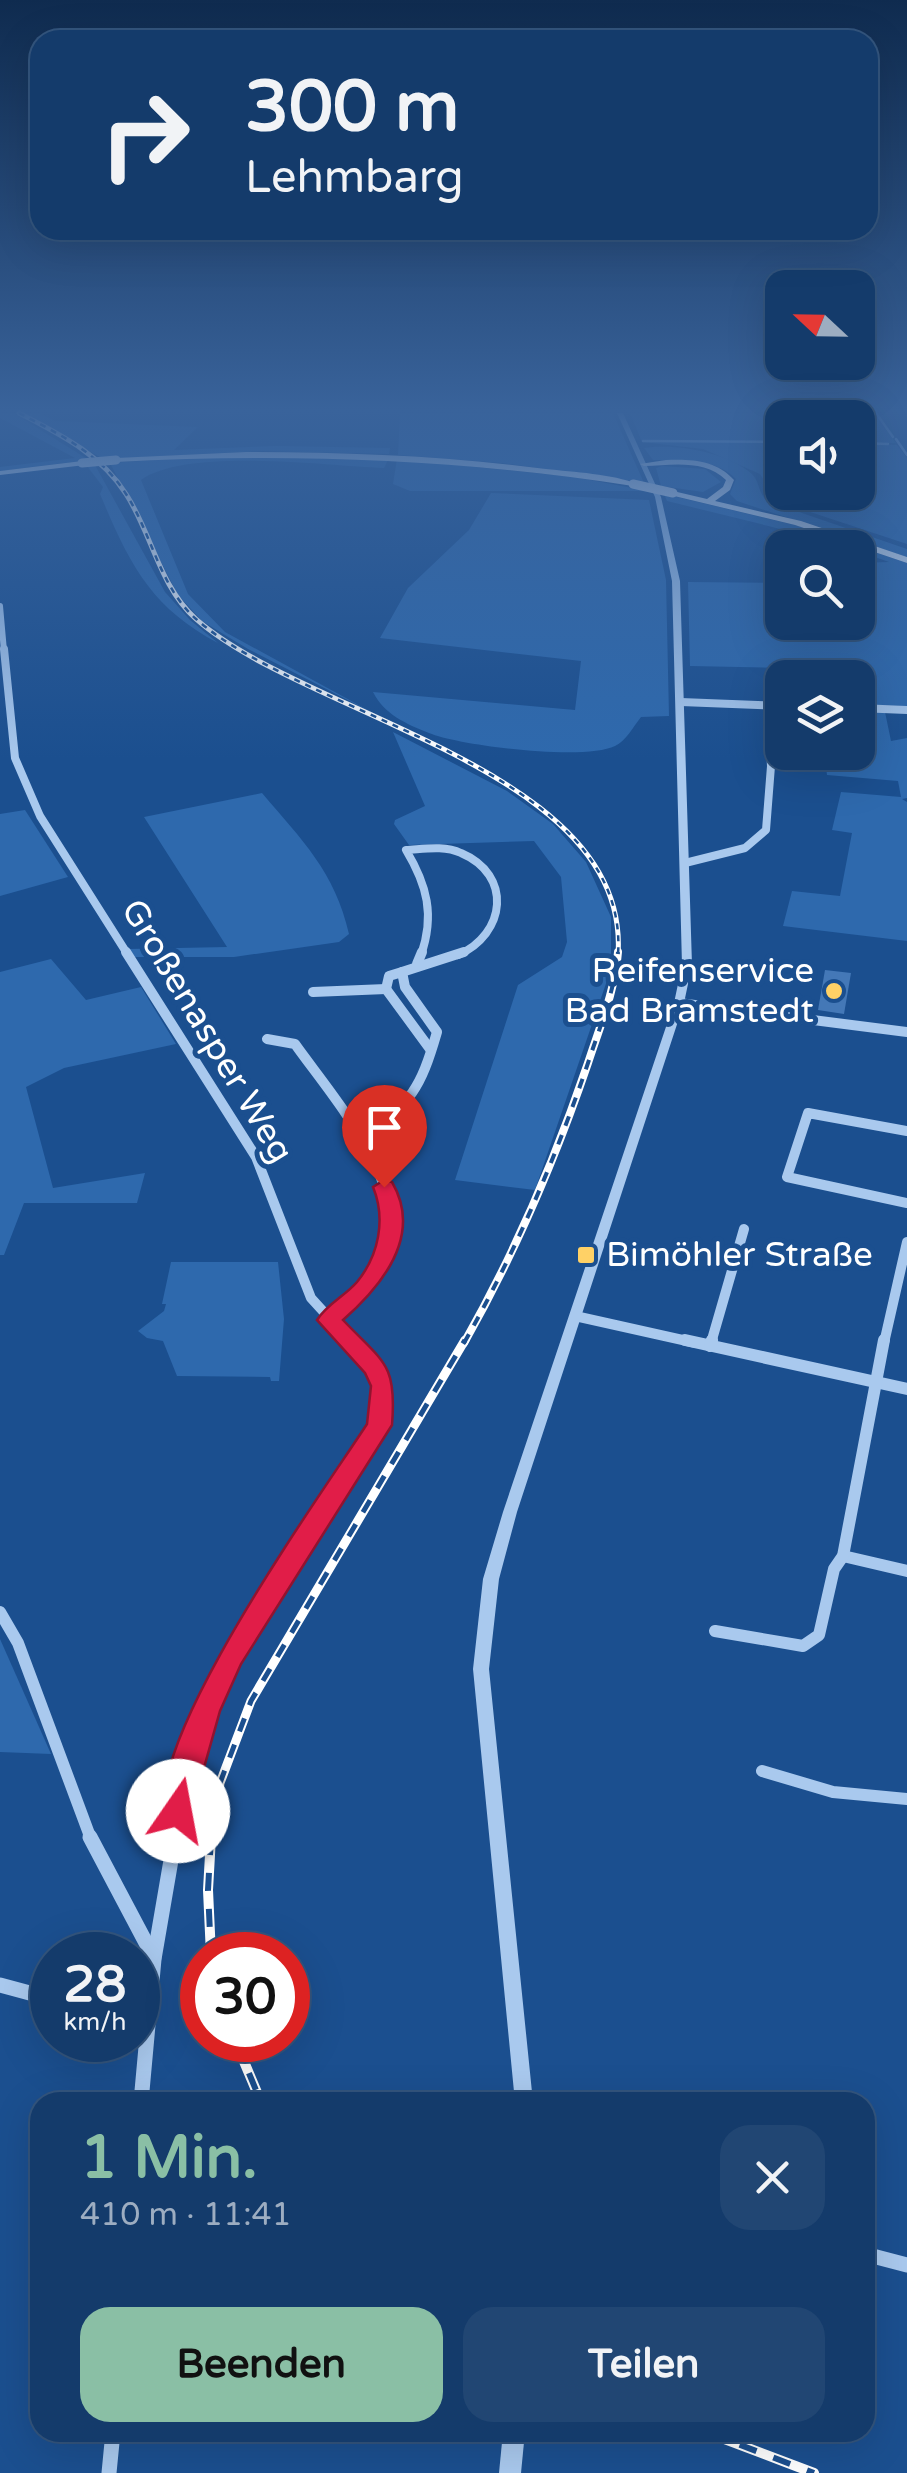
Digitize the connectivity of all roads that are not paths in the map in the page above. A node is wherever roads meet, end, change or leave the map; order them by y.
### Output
1 (665, 528) edge
2 (813, 528) edge
3 (907, 560) edge
4 (0, 606) edge
5 (681, 702) junction
6 (765, 706) edge
7 (875, 709) edge
8 (907, 710) edge
9 (770, 770) edge
10 (685, 863) junction
11 (417, 964) junction
12 (402, 972) junction
13 (386, 990) junction
14 (312, 992) dead end
15 (680, 1002) junction
16 (907, 1032) edge
17 (268, 1039) dead end
18 (430, 1049) junction
19 (907, 1131) edge
20 (363, 1140) junction
21 (907, 1203) edge
22 (744, 1229) dead end
23 (907, 1242) edge
24 (575, 1316) junction
25 (329, 1320) junction
26 (710, 1346) junction
27 (874, 1381) junction
28 (907, 1389) edge
29 (843, 1556) junction
30 (907, 1571) edge
31 (0, 1612) edge
32 (715, 1631) dead end
33 (762, 1771) dead end
34 (907, 1799) edge
35 (139, 1932) edge
36 (158, 1932) edge
37 (0, 1985) edge
38 (30, 1993) edge
39 (142, 2062) edge
40 (141, 2092) edge
41 (523, 2092) edge
42 (875, 2257) edge
43 (907, 2266) edge
44 (112, 2442) edge
45 (513, 2442) edge
46 (109, 2473) edge
47 (510, 2473) edge

1 - 5 street
2 - 3 main road
4 - 25 street, Großenasper Weg
5 - 6 street
5 - 10 street
7 - 8 street
9 - 10 street
10 - 15 street
11 - 11 street
11 - 12 street
12 - 13 street
12 - 18 street
13 - 14 street
13 - 18 street
15 - 16 street
15 - 24 street
17 - 20 street
18 - 20 street
19 - 21 street
20 - 25 street
22 - 26 street
23 - 27 street
24 - 26 street
24 - 41 street
25 - 36 street, Großenasper Weg
26 - 27 street
27 - 28 street
27 - 29 street
29 - 30 street
29 - 32 street
31 - 35 street
33 - 34 street
37 - 38 street
39 - 40 street, Großenasper Weg
42 - 43 street
44 - 46 street
45 - 47 street

